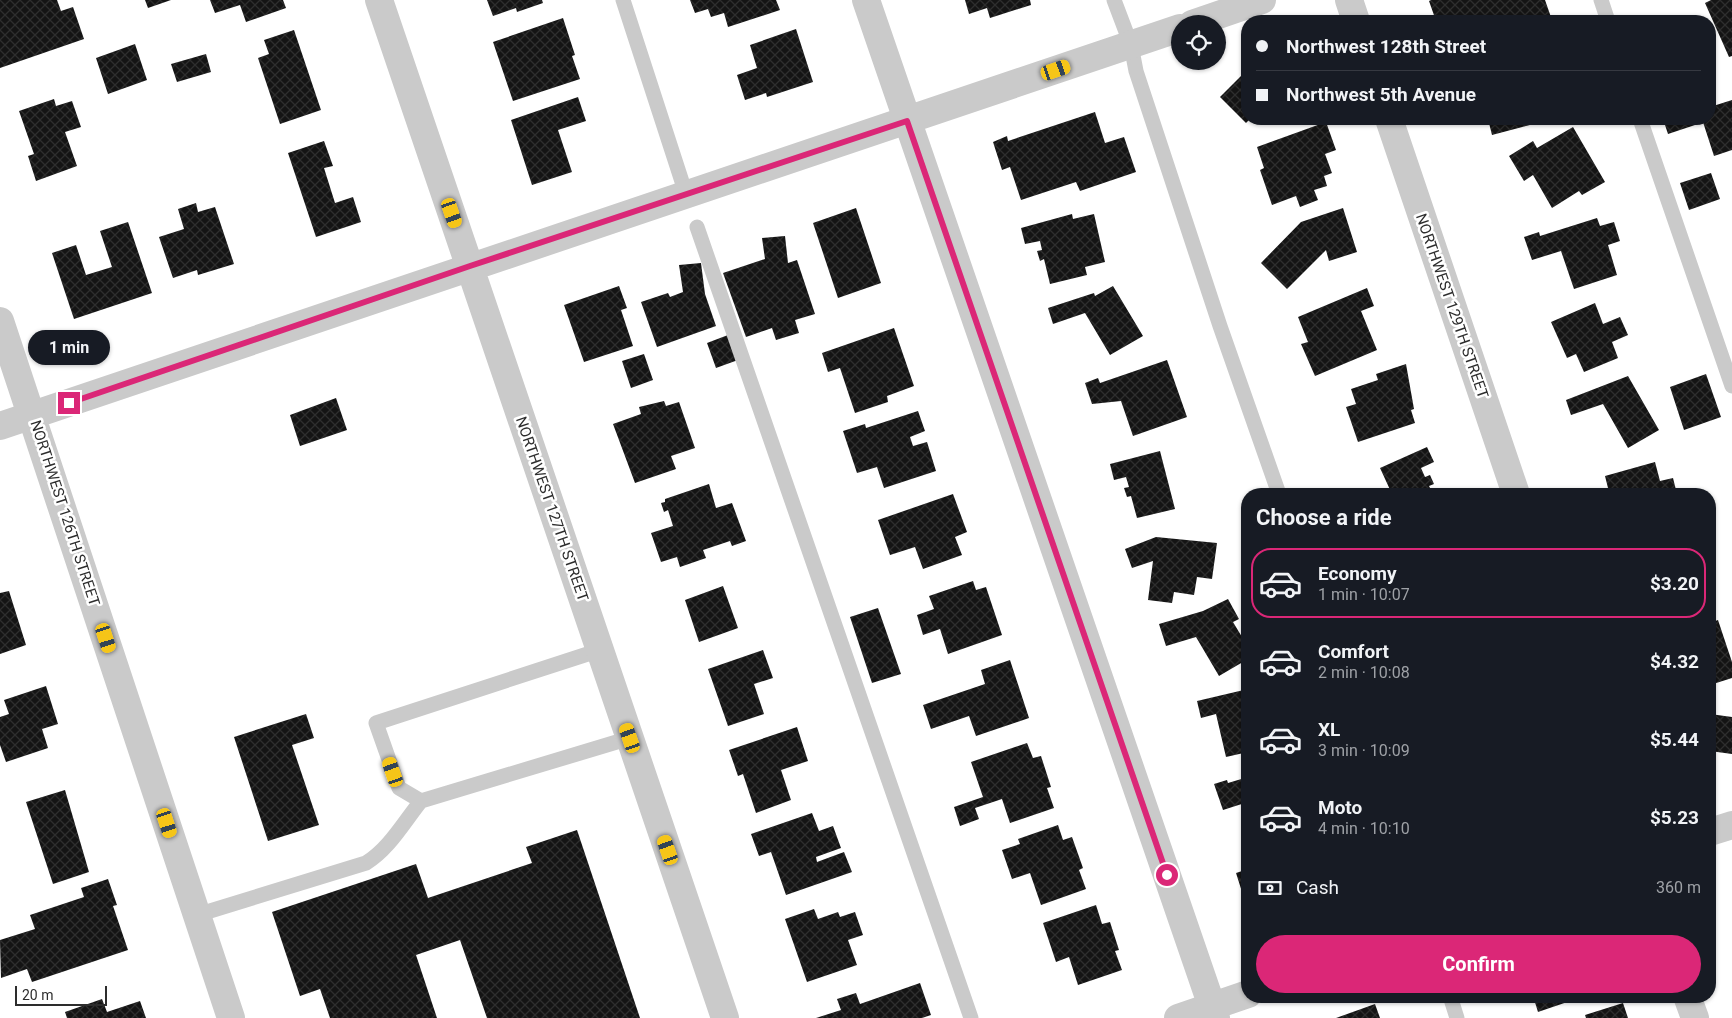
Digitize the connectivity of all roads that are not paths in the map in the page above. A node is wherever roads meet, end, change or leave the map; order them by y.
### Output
1 (379, 0) edge
2 (623, 0) edge
3 (866, 0) edge
4 (1114, 0) edge
5 (1262, 0) edge
6 (1349, 0) edge
7 (1601, 0) edge
8 (1218, 15) edge
9 (1354, 15) edge
10 (1606, 15) edge
11 (1171, 31) edge
12 (1131, 45) junction
13 (907, 121) junction
14 (1391, 125) edge
15 (1642, 125) edge
16 (686, 194) junction
17 (697, 227) dead end
18 (470, 266) junction
19 (0, 321) edge
20 (1732, 386) edge
21 (33, 416) junction
22 (0, 426) edge
23 (1277, 488) edge
24 (1514, 488) edge
25 (600, 650) junction
26 (630, 738) junction
27 (421, 801) junction
28 (1732, 825) edge
29 (1716, 830) edge
30 (197, 915) junction
31 (1241, 998) edge
32 (1452, 1003) edge
33 (1689, 1003) edge
34 (1214, 1012) edge
35 (231, 1018) edge
36 (726, 1018) edge
37 (970, 1018) edge
38 (1178, 1018) edge
39 (1457, 1018) edge
40 (1694, 1018) edge

1 - 18 street, NORTHWEST 127TH STREET
2 - 16 lane
3 - 13 street
4 - 12 lane
5 - 8 street
6 - 9 street
7 - 10 lane
11 - 12 street
12 - 13 street
12 - 23 lane
13 - 16 street
13 - 34 street
14 - 24 street, NORTHWEST 129TH STREET
15 - 20 lane
16 - 18 street
17 - 37 lane
18 - 21 street
18 - 25 street, NORTHWEST 127TH STREET
19 - 21 street, NORTHWEST 126TH STREET
21 - 22 street
21 - 30 street, NORTHWEST 126TH STREET
25 - 26 street, NORTHWEST 127TH STREET
25 - 27 lane
26 - 27 lane
26 - 36 street, NORTHWEST 127TH STREET
27 - 30 lane
28 - 29 street
30 - 35 street, NORTHWEST 126TH STREET
31 - 34 street
32 - 39 lane
33 - 40 street
34 - 38 street

